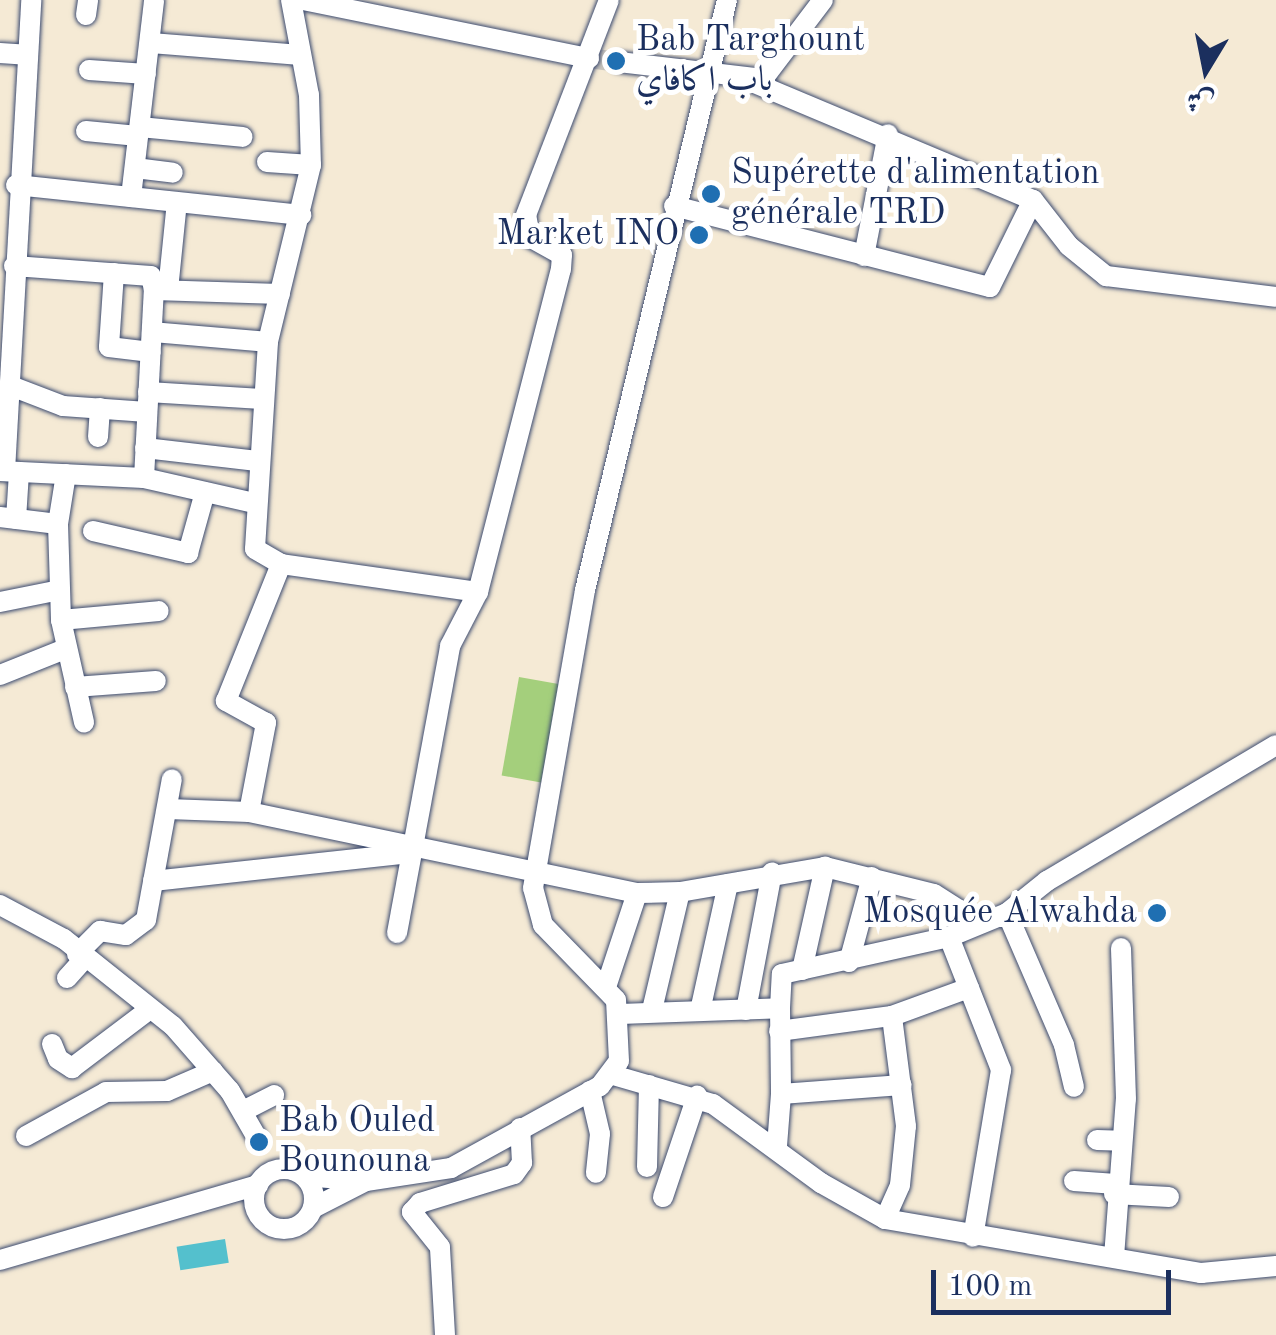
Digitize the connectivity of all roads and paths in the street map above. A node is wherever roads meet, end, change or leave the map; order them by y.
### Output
1 (31, 0) edge
2 (154, 0) edge
3 (291, 0) edge
4 (302, 0) edge
5 (609, 0) edge
6 (727, 0) edge
7 (824, 0) edge
8 (338, 4) edge
9 (150, 43) junction
10 (0, 53) edge
11 (26, 55) junction
12 (301, 55) junction
13 (589, 58) junction
14 (619, 62) tunnel mouth
15 (90, 70) dead end
16 (146, 74) junction
17 (707, 74) junction
18 (752, 82) junction
19 (86, 131) dead end
20 (139, 131) junction
21 (888, 134) junction
22 (243, 138) dead end
23 (267, 162) dead end
24 (312, 165) junction
25 (134, 168) junction
26 (173, 173) dead end
27 (16, 185) junction
28 (131, 197) junction
29 (1033, 200) junction
30 (177, 202) junction
31 (674, 206) junction
32 (300, 215) junction
33 (864, 256) junction
34 (10, 257) edge
35 (114, 274) junction
36 (161, 290) junction
37 (280, 294) junction
38 (1276, 297) edge
39 (6, 335) edge
40 (151, 342) junction
41 (268, 342) junction
42 (11, 386) junction
43 (262, 399) junction
44 (148, 402) junction
45 (100, 408) junction
46 (98, 437) dead end
47 (145, 448) junction
48 (257, 460) junction
49 (8, 471) edge
50 (66, 474) junction
51 (144, 478) junction
52 (205, 492) junction
53 (254, 502) junction
54 (8, 518) edge
55 (58, 524) junction
56 (93, 530) dead end
57 (281, 564) junction
58 (60, 590) junction
59 (478, 592) junction
60 (0, 602) edge
61 (159, 611) dead end
62 (61, 620) junction
63 (65, 649) junction
64 (0, 675) edge
65 (156, 681) dead end
66 (75, 687) junction
67 (84, 722) dead end
68 (1276, 745) edge
69 (172, 779) dead end
70 (168, 810) junction
71 (249, 812) junction
72 (414, 844) junction
73 (825, 867) junction
74 (772, 872) junction
75 (535, 873) junction
76 (872, 876) junction
77 (153, 881) junction
78 (728, 884) junction
79 (680, 892) junction
80 (637, 893) junction
81 (0, 904) edge
82 (1007, 912) junction
83 (0, 921) edge
84 (978, 922) junction
85 (28, 923) junction
86 (397, 934) dead end
87 (949, 937) junction
88 (1121, 948) dead end
89 (80, 957) junction
90 (850, 962) junction
91 (802, 970) junction
92 (66, 978) dead end
93 (606, 987) junction
94 (969, 988) junction
95 (780, 1008) junction
96 (150, 1009) junction
97 (652, 1010) junction
98 (746, 1010) junction
99 (700, 1012) junction
100 (620, 1014) junction
101 (892, 1016) junction
102 (779, 1031) junction
103 (52, 1044) dead end
104 (214, 1071) junction
105 (614, 1075) junction
106 (649, 1084) junction
107 (902, 1085) junction
108 (1074, 1087) dead end
109 (590, 1091) junction
110 (781, 1094) junction
111 (274, 1095) dead end
112 (697, 1096) junction
113 (243, 1111) junction
114 (520, 1128) junction
115 (26, 1136) dead end
116 (1096, 1140) dead end
117 (1121, 1141) junction
118 (777, 1146) junction
119 (647, 1167) dead end
120 (596, 1173) dead end
121 (304, 1176) junction
122 (266, 1179) junction
123 (366, 1181) junction
124 (1074, 1181) dead end
125 (1115, 1189) junction
126 (663, 1197) dead end
127 (1170, 1198) dead end
128 (200, 1207) junction
129 (313, 1208) junction
130 (257, 1211) junction
131 (885, 1218) junction
132 (973, 1237) junction
133 (1114, 1258) junction
134 (0, 1260) edge
135 (1276, 1266) edge
136 (445, 1335) edge

1 - 11 street
2 - 9 street
3 - 12 street
4 - 8 street
5 - 13 street
6 - 17 street
7 - 18 street
8 - 13 street
9 - 12 street
9 - 16 street
10 - 11 street
11 - 27 street
12 - 24 street
13 - 59 street
14 - 17 street
15 - 16 street
16 - 20 street
17 - 18 street
17 - 31 street
18 - 21 street
19 - 20 street
20 - 22 street
20 - 25 street
21 - 29 street
21 - 33 street
23 - 24 street
24 - 32 street
25 - 26 street
25 - 28 street
27 - 28 street
27 - 34 street
28 - 30 street
29 - 33 street
29 - 38 street
30 - 32 street
30 - 36 street
31 - 33 street
31 - 75 street
32 - 37 street
34 - 35 street
34 - 39 street
35 - 36 street
35 - 40 street
36 - 37 street
36 - 40 street
37 - 41 street
39 - 42 street
40 - 41 street
40 - 44 street
41 - 43 street
42 - 45 street
42 - 49 street
43 - 44 street
43 - 48 street
44 - 45 street
44 - 47 street
45 - 46 street
47 - 48 street
47 - 51 street
48 - 53 street
49 - 50 street
49 - 54 street
50 - 51 street
50 - 55 street
51 - 52 street
52 - 53 street
52 - 56 street
53 - 57 street
54 - 55 street
55 - 58 street
57 - 59 street
57 - 71 street
58 - 60 street
58 - 62 street
59 - 72 street
61 - 62 street
62 - 63 street
63 - 64 street
63 - 66 street
65 - 66 street
66 - 67 street
68 - 82 street
69 - 70 street
70 - 71 street
70 - 77 street
71 - 72 street
72 - 75 street
72 - 77 street
72 - 86 street
73 - 74 street
73 - 76 street
73 - 91 street
74 - 78 street
74 - 98 street
75 - 80 street
75 - 93 street
76 - 84 street
76 - 90 street
77 - 89 street
78 - 79 street
78 - 99 street
79 - 80 street
79 - 97 street
80 - 93 street
81 - 85 street
82 - 84 street
82 - 108 street
83 - 85 street
84 - 87 street
85 - 89 street
87 - 90 street
87 - 94 street
88 - 117 street
89 - 92 street
89 - 96 street
90 - 91 street
91 - 95 street
93 - 100 street
94 - 101 street
94 - 132 street
95 - 98 street
95 - 102 street
96 - 103 street
96 - 104 street
97 - 99 street
97 - 100 street
98 - 99 street
100 - 105 street
101 - 102 street
101 - 107 street
102 - 110 street
104 - 113 street
104 - 115 street
105 - 106 street
105 - 109 street
106 - 112 street
106 - 119 street
107 - 110 street
107 - 131 street
109 - 114 street
109 - 120 street
110 - 118 street
111 - 113 street
112 - 118 street
112 - 126 street
113 - 122 street
114 - 123 street
114 - 136 street
116 - 117 street
117 - 125 street
118 - 131 street
121 - 122 street
121 - 123 street
121 - 129 street
122 - 128 street
122 - 130 street
123 - 129 street
124 - 125 street
125 - 127 street
125 - 133 street
128 - 130 street
128 - 134 street
129 - 130 street
131 - 132 street
132 - 133 street
133 - 135 street

